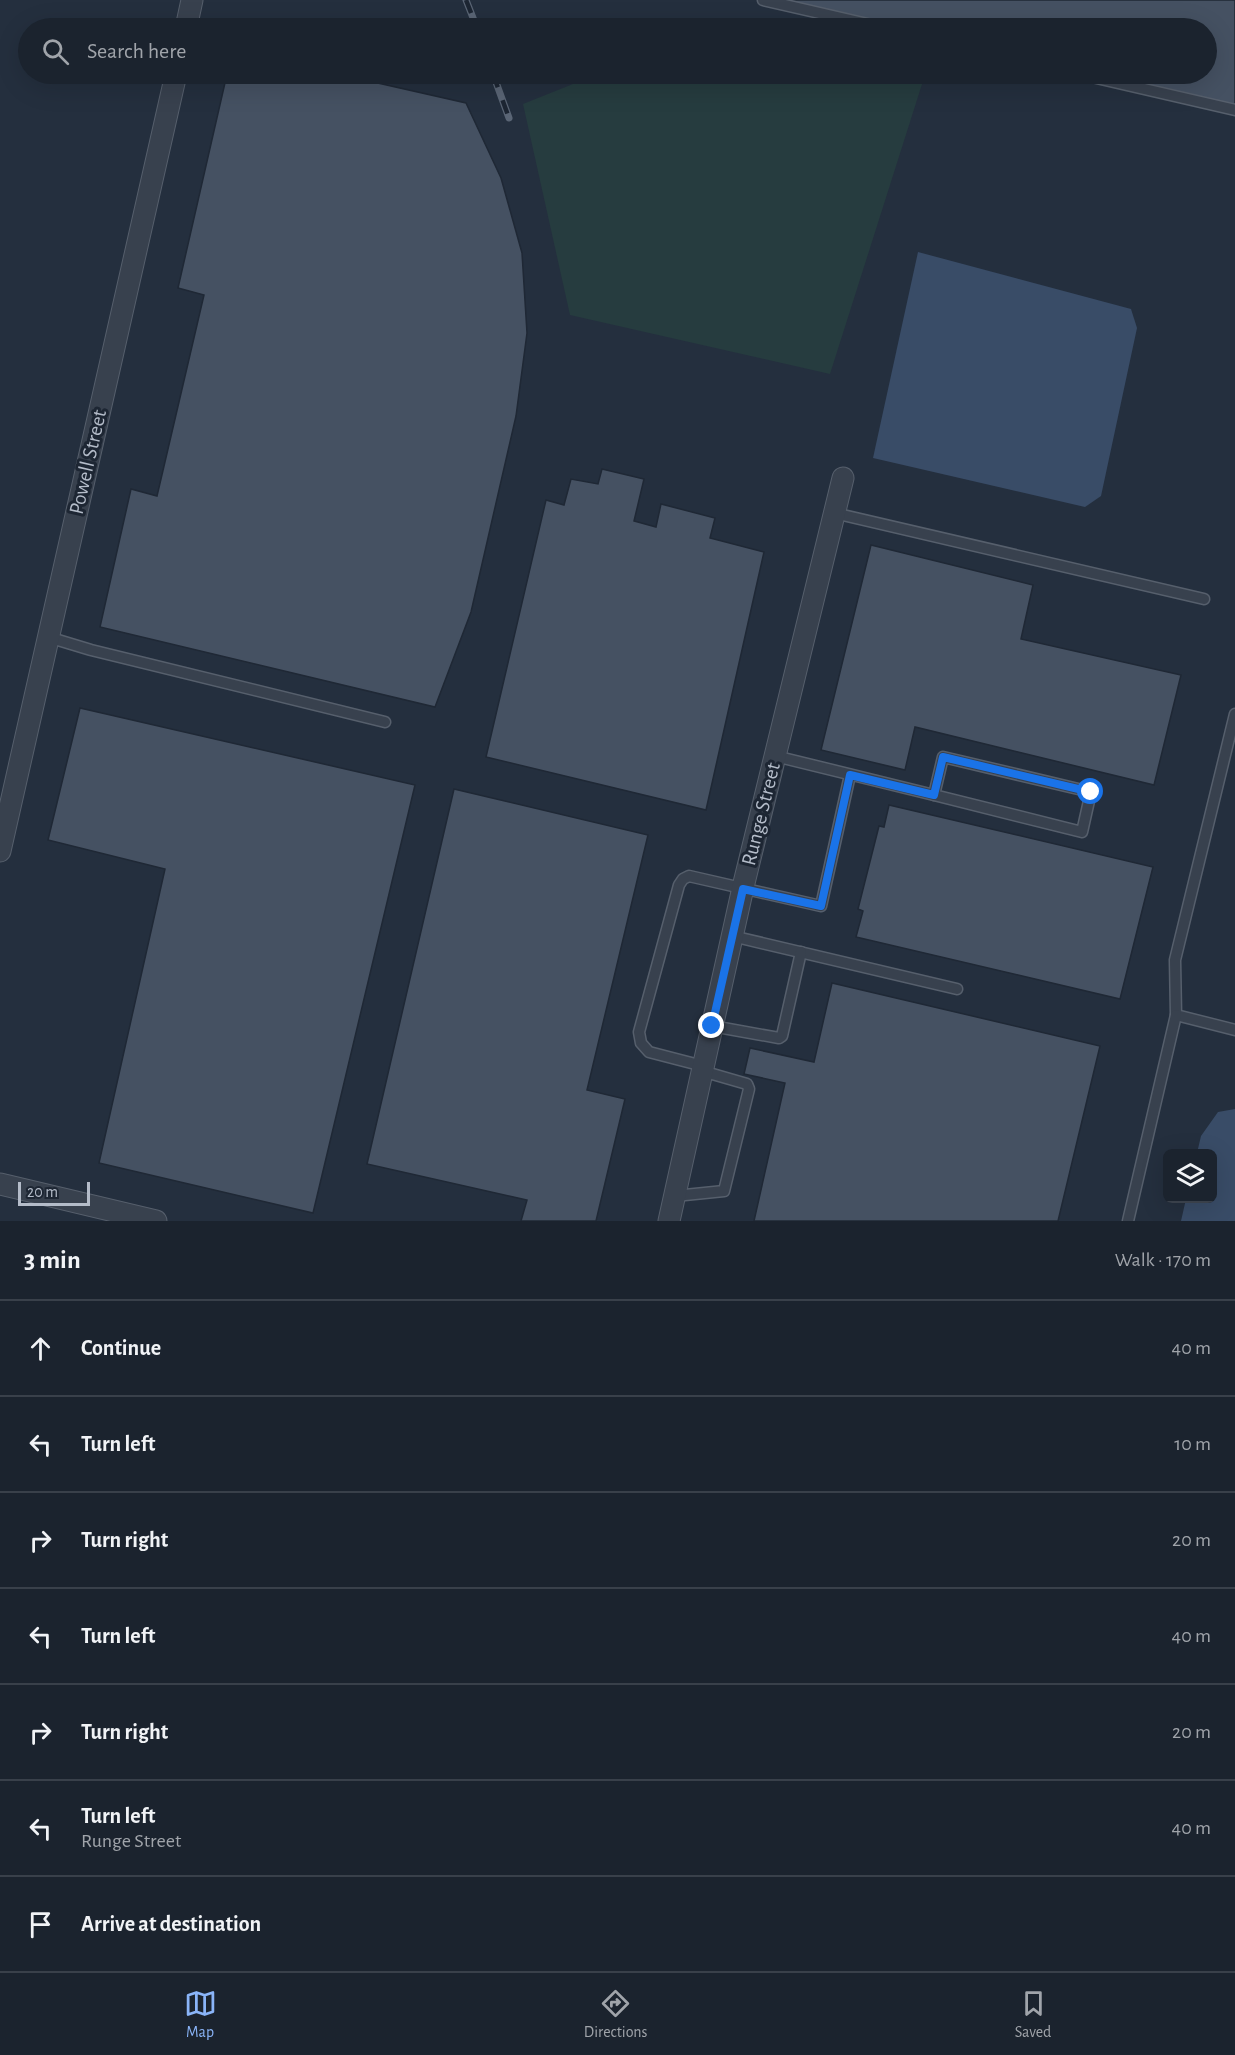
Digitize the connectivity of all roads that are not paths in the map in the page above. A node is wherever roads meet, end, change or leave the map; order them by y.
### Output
1 (192, 0) edge
2 (763, 0) edge
3 (188, 18) edge
4 (841, 18) edge
5 (174, 84) edge
6 (1122, 84) edge
7 (1235, 110) edge
8 (843, 478) dead end
9 (834, 513) junction
10 (1204, 599) dead end
11 (48, 637) junction
12 (1235, 714) edge
13 (385, 722) dead end
14 (775, 756) junction
15 (850, 775) junction
16 (934, 795) junction
17 (0, 851) edge
18 (743, 889) junction
19 (732, 936) junction
20 (801, 952) junction
21 (957, 989) dead end
22 (1176, 1016) junction
23 (712, 1026) junction
24 (1235, 1030) edge
25 (703, 1069) junction
26 (0, 1184) edge
27 (675, 1196) junction
28 (156, 1221) edge
29 (669, 1221) edge
30 (1128, 1221) edge

1 - 3 street
2 - 4 lane
5 - 11 street, Powell Street
6 - 7 lane
8 - 9 street, Runge Street
9 - 10 lane
9 - 14 street, Runge Street
11 - 13 lane
11 - 17 street, Powell Street
12 - 22 lane
14 - 15 lane
14 - 18 street, Runge Street
15 - 16 lane
15 - 18 lane
16 - 16 lane
18 - 19 street, Runge Street
18 - 25 lane
19 - 20 lane
19 - 23 street, Runge Street
20 - 21 lane
20 - 23 lane
22 - 24 lane
22 - 30 lane
23 - 25 street, Runge Street
25 - 27 street, Runge Street
25 - 27 lane
26 - 28 street
27 - 29 street, Runge Street

